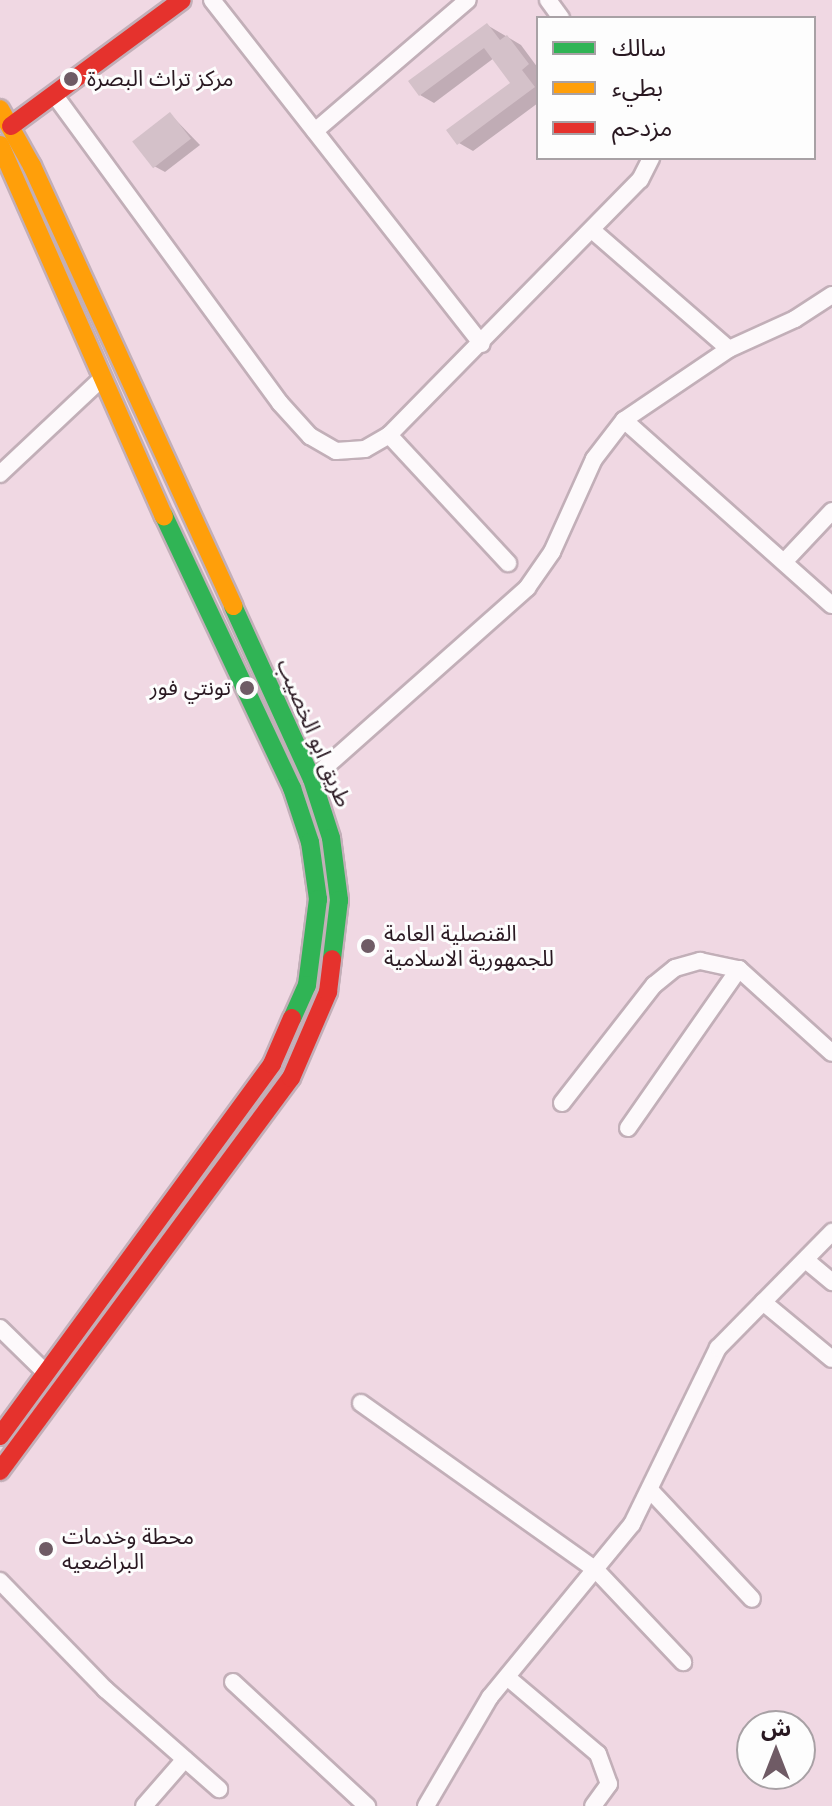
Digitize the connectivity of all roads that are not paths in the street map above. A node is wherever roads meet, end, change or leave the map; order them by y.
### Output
1 (182, 0) edge
2 (212, 0) edge
3 (468, 0) edge
4 (56, 97) junction
5 (0, 109) edge
6 (11, 126) junction
7 (315, 131) junction
8 (0, 145) edge
9 (650, 160) edge
10 (592, 230) junction
11 (832, 295) edge
12 (482, 344) junction
13 (729, 349) junction
14 (100, 380) junction
15 (624, 420) junction
16 (389, 435) junction
17 (0, 474) edge
18 (171, 474) junction
19 (150, 486) junction
20 (832, 511) edge
21 (784, 562) junction
22 (508, 563) dead end
23 (832, 605) edge
24 (312, 779) junction
25 (739, 969) junction
26 (832, 1053) edge
27 (562, 1103) dead end
28 (628, 1128) dead end
29 (832, 1232) edge
30 (807, 1261) junction
31 (832, 1282) edge
32 (763, 1302) junction
33 (0, 1328) edge
34 (832, 1359) edge
35 (46, 1373) junction
36 (361, 1403) dead end
37 (0, 1436) edge
38 (0, 1471) edge
39 (650, 1490) junction
40 (596, 1570) junction
41 (0, 1581) edge
42 (752, 1599) dead end
43 (683, 1662) dead end
44 (507, 1677) junction
45 (233, 1682) dead end
46 (185, 1759) junction
47 (219, 1789) dead end
48 (144, 1806) edge
49 (367, 1806) edge
50 (426, 1806) edge
51 (593, 1806) edge

1 - 4 main road
2 - 7 street
3 - 7 street
4 - 6 main road
4 - 16 street
5 - 6 main road, طريق ابو الخصيب
6 - 18 main road, طريق ابو الخصيب
7 - 12 street
8 - 14 main road, طريق ابو الخصيب
9 - 10 street
10 - 12 street
10 - 13 street
11 - 13 street
12 - 16 street
13 - 15 street
14 - 17 street
14 - 19 main road, طريق ابو الخصيب
15 - 21 street
15 - 24 street
16 - 22 street
18 - 19 main road
18 - 24 main road, طريق ابو الخصيب
19 - 35 main road, طريق ابو الخصيب
20 - 21 street
21 - 23 street
24 - 38 main road, طريق ابو الخصيب
25 - 26 street
25 - 27 street
25 - 28 street
29 - 30 street
30 - 31 street
30 - 32 street
32 - 34 street
32 - 39 street
33 - 35 street
35 - 37 main road, طريق ابو الخصيب
36 - 40 street
39 - 40 street
39 - 42 street
40 - 43 street
40 - 44 street
41 - 46 street
44 - 50 street
44 - 51 street
45 - 49 street
46 - 47 street
46 - 48 street

